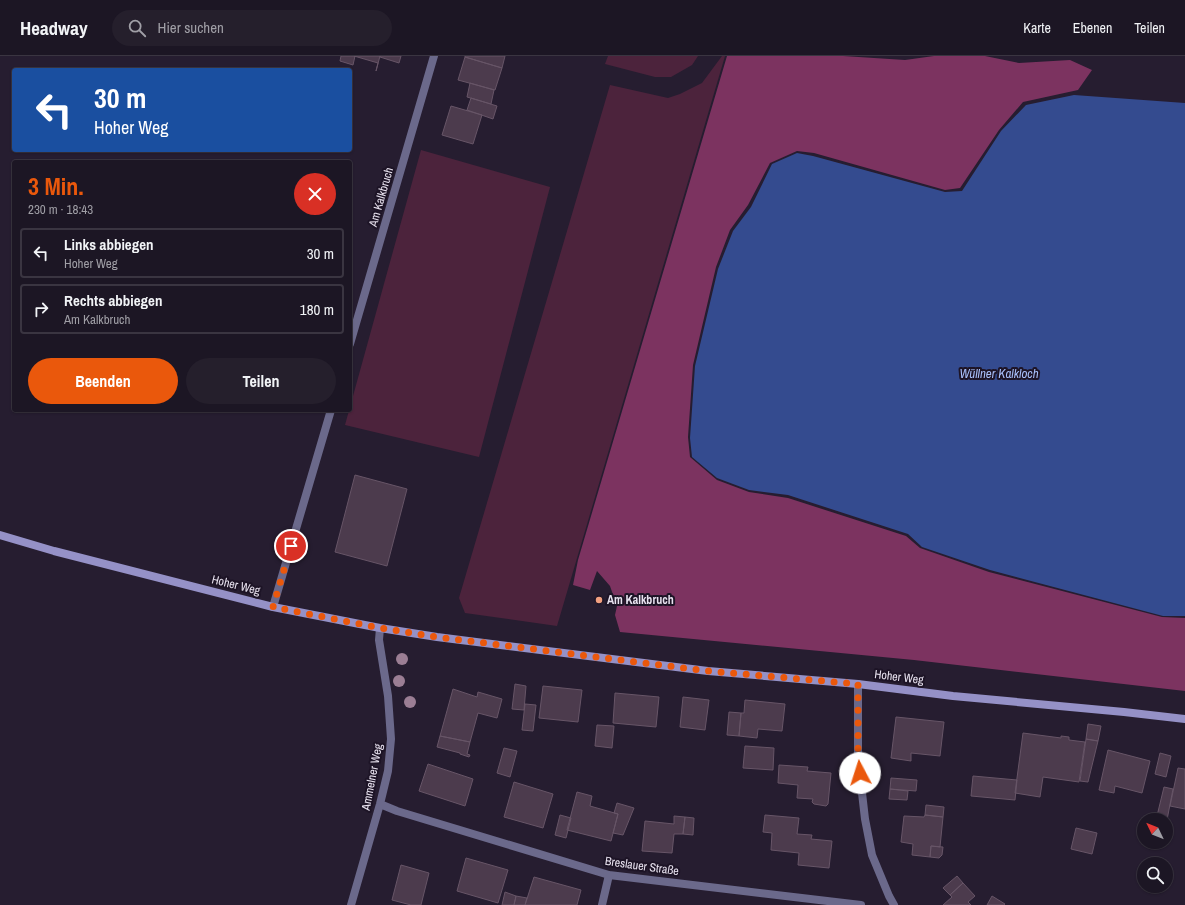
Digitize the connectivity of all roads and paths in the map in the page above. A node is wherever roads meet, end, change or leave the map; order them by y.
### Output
1 (434, 56) edge
2 (352, 337) edge
3 (330, 412) edge
4 (0, 535) edge
5 (273, 607) junction
6 (380, 628) junction
7 (858, 684) junction
8 (1185, 719) edge
9 (380, 804) junction
10 (609, 875) junction
11 (351, 905) edge
12 (602, 905) edge
13 (861, 905) edge
14 (894, 905) edge

1 - 2 street, Am Kalkbruch
3 - 5 street
4 - 5 street, Hoher Weg
5 - 6 street, Hoher Weg
6 - 7 street, Hoher Weg
6 - 9 street, Ammelner Weg
7 - 8 street, Hoher Weg
7 - 14 street
9 - 10 street, Breslauer Straße
9 - 11 street, Ammelner Weg
10 - 12 street
10 - 13 street, Breslauer Straße

